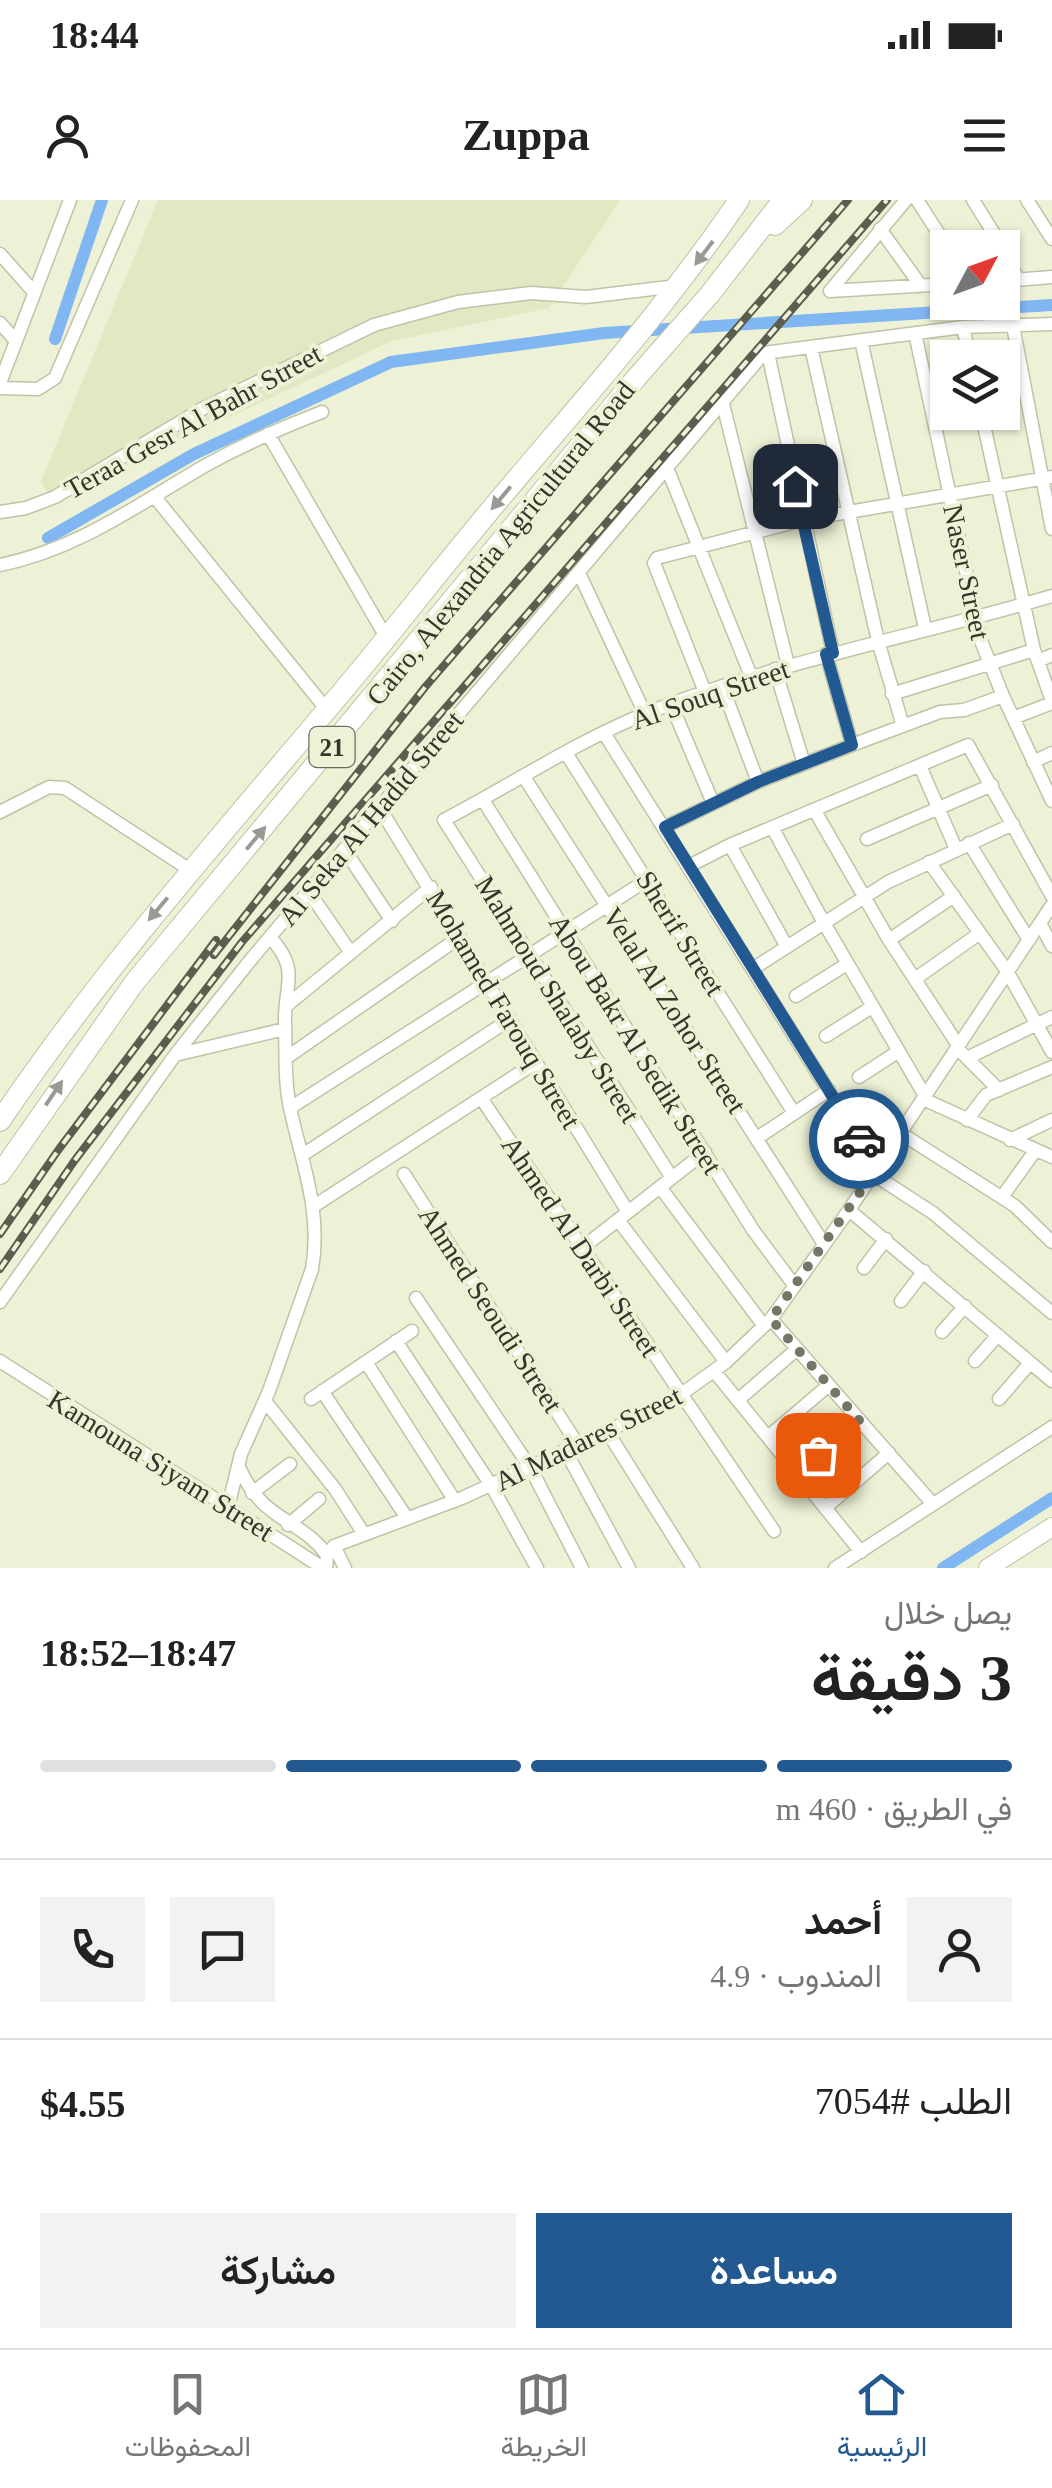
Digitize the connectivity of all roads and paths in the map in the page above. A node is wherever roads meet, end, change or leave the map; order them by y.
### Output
1 (70, 200) edge
2 (132, 200) edge
3 (739, 200) edge
4 (783, 200) edge
5 (802, 200) edge
6 (906, 200) edge
7 (917, 200) edge
8 (973, 200) edge
9 (1027, 200) edge
10 (880, 229) junction
11 (936, 230) edge
12 (992, 230) edge
13 (1052, 240) edge
14 (0, 254) edge
15 (736, 259) junction
16 (1052, 278) edge
17 (1020, 280) edge
18 (930, 285) edge
19 (680, 286) junction
20 (921, 286) junction
21 (33, 291) junction
22 (0, 323) edge
23 (1052, 324) edge
24 (1013, 326) junction
25 (963, 327) junction
26 (916, 333) junction
27 (14, 339) junction
28 (861, 340) junction
29 (966, 340) edge
30 (811, 347) junction
31 (766, 353) junction
32 (0, 385) edge
33 (724, 404) junction
34 (322, 412) dead end
35 (986, 430) edge
36 (268, 434) junction
37 (667, 468) junction
38 (1047, 477) edge
39 (998, 486) junction
40 (950, 494) junction
41 (154, 496) junction
42 (898, 502) junction
43 (0, 512) edge
44 (847, 512) junction
45 (802, 520) junction
46 (1052, 529) edge
47 (755, 532) junction
48 (698, 546) junction
49 (0, 566) edge
50 (579, 573) junction
51 (1052, 596) edge
52 (1024, 604) junction
53 (976, 616) junction
54 (925, 628) junction
55 (386, 637) junction
56 (878, 641) junction
57 (829, 654) junction
58 (1041, 655) edge
59 (988, 663) junction
60 (782, 667) junction
61 (750, 676) junction
62 (722, 686) junction
63 (705, 692) junction
64 (892, 694) junction
65 (1003, 696) junction
66 (1052, 702) edge
67 (671, 704) junction
68 (327, 710) junction
69 (645, 714) junction
70 (1013, 718) junction
71 (903, 726) junction
72 (604, 733) junction
73 (852, 745) junction
74 (1052, 753) edge
75 (566, 754) junction
76 (1034, 762) junction
77 (804, 764) junction
78 (920, 766) junction
79 (524, 777) junction
80 (758, 782) junction
81 (992, 785) junction
82 (1050, 790) edge
83 (482, 800) junction
84 (713, 803) junction
85 (379, 807) junction
86 (938, 808) junction
87 (815, 811) junction
88 (0, 812) edge
89 (444, 820) joint
90 (1014, 824) junction
91 (665, 827) junction
92 (772, 827) junction
93 (867, 839) dead end
94 (730, 845) junction
95 (963, 846) junction
96 (344, 850) junction
97 (930, 862) junction
98 (689, 866) junction
99 (190, 870) junction
100 (647, 880) junction
101 (431, 887) junction
102 (308, 892) junction
103 (863, 896) junction
104 (954, 896) junction
105 (1052, 896) edge
106 (1052, 905) edge
107 (608, 906) junction
108 (392, 921) junction
109 (824, 923) junction
110 (1040, 924) junction
111 (566, 932) junction
112 (980, 933) junction
113 (270, 936) junction
114 (460, 937) junction
115 (889, 940) junction
116 (1029, 940) junction
117 (1052, 946) edge
118 (787, 947) junction
119 (351, 953) junction
120 (530, 955) junction
121 (847, 964) junction
122 (754, 968) junction
123 (1007, 970) junction
124 (914, 978) junction
125 (486, 982) junction
126 (796, 996) dead end
127 (872, 1006) junction
128 (285, 1008) junction
129 (1052, 1017) edge
130 (510, 1020) junction
131 (1036, 1024) junction
132 (286, 1029) junction
133 (826, 1036) dead end
134 (961, 1050) junction
135 (900, 1051) junction
136 (1052, 1052) edge
137 (175, 1055) junction
138 (286, 1058) junction
139 (535, 1063) junction
140 (1052, 1067) edge
141 (859, 1077) dead end
142 (829, 1090) junction
143 (999, 1090) junction
144 (924, 1097) junction
145 (481, 1098) junction
146 (290, 1108) junction
147 (794, 1112) junction
148 (968, 1120) junction
149 (1052, 1120) edge
150 (0, 1121) edge
151 (899, 1132) junction
152 (758, 1138) junction
153 (1010, 1140) junction
154 (1035, 1151) junction
155 (705, 1152) junction
156 (304, 1154) junction
157 (1052, 1157) edge
158 (875, 1171) junction
159 (0, 1174) edge
160 (404, 1174) dead end
161 (666, 1183) junction
162 (1002, 1197) junction
163 (314, 1206) junction
164 (850, 1210) junction
165 (623, 1216) junction
166 (886, 1239) junction
167 (1052, 1242) edge
168 (824, 1244) junction
169 (582, 1248) junction
170 (864, 1268) dead end
171 (924, 1271) junction
172 (794, 1285) junction
173 (416, 1298) dead end
174 (901, 1301) dead end
175 (0, 1302) edge
176 (965, 1306) junction
177 (1052, 1313) edge
178 (768, 1322) junction
179 (412, 1331) dead end
180 (942, 1332) dead end
181 (998, 1335) junction
182 (396, 1342) junction
183 (797, 1349) junction
184 (976, 1360) dead end
185 (0, 1361) edge
186 (366, 1362) junction
187 (1030, 1363) junction
188 (720, 1366) junction
189 (1052, 1382) edge
190 (829, 1385) junction
191 (680, 1395) junction
192 (999, 1399) dead end
193 (738, 1400) junction
194 (265, 1401) junction
195 (859, 1420) junction
196 (1052, 1428) edge
197 (607, 1431) junction
198 (768, 1438) junction
199 (571, 1447) junction
200 (888, 1453) junction
201 (290, 1464) dead end
202 (239, 1467) junction
203 (530, 1467) junction
204 (796, 1472) junction
205 (491, 1485) junction
206 (252, 1494) junction
207 (319, 1499) dead end
208 (455, 1501) junction
209 (932, 1503) junction
210 (228, 1507) junction
211 (826, 1508) junction
212 (407, 1518) junction
213 (288, 1524) junction
214 (1052, 1528) edge
215 (774, 1530) dead end
216 (364, 1534) junction
217 (861, 1552) junction
218 (327, 1559) edge
219 (345, 1568) edge
220 (537, 1568) edge
221 (582, 1568) edge
222 (629, 1568) edge
223 (693, 1568) edge
224 (834, 1568) edge
225 (988, 1568) edge

1 - 21 street
2 - 32 street
3 -> 19 highway, Cairo, Alexandria Agricultural Road / 21
4 - 15 highway, Cairo, Alexandria Agricultural Road / 21
5 - 15 highway
6 - 10 street
7 - 11 street
8 - 12 street
9 - 13 street
10 - 20 street
10 - 20 street
14 - 21 street
159 -> 15 highway, Cairo, Alexandria Agricultural Road / 21
16 - 17 street
18 - 20 street
19 - 43 street, Teraa Gesr Al Bahr Street
19 -> 55 highway, Cairo, Alexandria Agricultural Road / 21
21 - 27 street
22 - 27 street
23 - 24 street
24 - 25 street
24 - 38 street
25 - 26 street
25 - 29 street
26 - 28 street
26 - 40 street, Naser Street
27 - 32 street
28 - 30 street
28 - 42 street
30 - 31 street
30 - 44 street
31 - 33 street, Al Seka Al Hadid Street
31 - 45 street
33 - 37 street, Al Seka Al Hadid Street
33 - 47 street
34 - 36 street
35 - 39 street
36 - 41 street
36 - 55 street
37 - 48 street
37 - 50 street, Al Seka Al Hadid Street
38 - 39 street
38 - 46 street
39 - 40 street
39 - 52 street
40 - 42 street
40 - 53 street, Naser Street
41 - 49 street
41 - 68 street
42 - 44 street
42 - 54 street
44 - 45 street
44 - 56 street
45 - 47 street
45 - 57 street
47 - 48 street
47 - 60 street
48 - 61 street
48 - 63 street
50 - 69 street
50 - 85 street, Al Seka Al Hadid Street
51 - 52 street, Al Souq Street
52 - 53 street, Al Souq Street
52 - 58 street
53 - 54 street, Al Souq Street
53 - 59 street, Naser Street
54 - 56 street, Al Souq Street
55 - 68 highway, Cairo, Alexandria Agricultural Road / 21
56 - 57 street, Al Souq Street
56 - 64 street
57 - 60 street, Al Souq Street
57 - 73 street
58 - 59 street
58 - 66 street
59 - 64 street
59 - 65 street, Naser Street
60 - 61 street, Al Souq Street
60 - 77 street
61 - 62 street, Al Souq Street
62 - 63 street, Al Souq Street
62 - 80 street
63 - 67 street, Al Souq Street
64 - 71 street
65 - 70 street, Naser Street
65 - 71 street
66 - 70 street
67 - 69 street, Al Souq Street
67 - 84 street
68 - 99 highway, Cairo, Alexandria Agricultural Road / 21
69 - 72 street, Al Souq Street
70 - 76 street, Naser Street
71 - 73 street
72 - 75 street, Al Souq Street
72 - 91 street
73 - 77 street
74 - 76 street
75 - 79 street, Al Souq Street
75 - 100 street, Sherif Street
76 - 82 street, Naser Street
77 - 80 street
78 - 81 street
78 - 86 street
78 - 87 street
79 - 83 street, Al Souq Street
79 - 107 street, Velal Al Zohor Street
80 - 84 street
81 - 86 street
81 - 90 street
83 - 89 street, Al Souq Street
83 - 111 street, Abou Bakr Al Sedik Street
84 - 91 street
85 - 96 street, Al Seka Al Hadid Street
85 - 101 street, Mohamed Farouq Street
86 - 93 street
86 - 95 street
87 - 92 street
87 - 103 street
88 - 99 street
89 - 120 street, Mahmoud Shalaby Street
90 - 95 street
90 - 105 street
91 - 98 street
92 - 94 street
92 - 109 street
94 - 98 street
94 - 118 street
95 - 97 street
95 - 116 street
96 - 102 street, Al Seka Al Hadid Street
96 - 108 street
97 - 103 street
97 - 104 street
98 - 122 street
99 -> 150 highway, Cairo, Alexandria Agricultural Road / 21
100 - 107 street
100 - 147 street, Sherif Street
101 - 108 street
101 - 114 street, Mohamed Farouq Street
102 - 113 street, Al Seka Al Hadid Street
102 - 119 street
103 - 109 street
103 - 115 street
104 - 112 street
104 - 115 street
106 - 110 street, Al Madares Street
107 - 111 street
107 - 152 street, Velal Al Zohor Street
108 - 119 street
109 - 118 street
109 - 121 street
110 - 116 street, Al Madares Street
110 - 117 street
111 - 120 street
111 - 155 street, Abou Bakr Al Sedik Street
112 - 123 street
112 - 124 street
113 - 128 street
113 - 137 street, Al Seka Al Hadid Street
114 - 125 street, Mohamed Farouq Street
114 - 138 street
115 - 124 street
116 - 123 street, Al Madares Street
118 - 122 street
119 - 128 street
120 - 125 street
120 - 161 street, Mahmoud Shalaby Street
121 - 126 street
121 - 127 street
122 - 142 street
123 - 131 street
123 - 134 street, Al Madares Street
124 - 134 street
125 - 130 street, Mohamed Farouq Street
125 - 146 street
127 - 133 street
127 - 135 street
128 - 132 street
129 - 131 street
130 - 139 street, Mohamed Farouq Street
130 - 156 street
131 - 134 street
131 - 136 street
132 - 137 street
132 - 138 street
134 - 143 street
134 - 144 street, Al Madares Street
135 - 141 street
135 - 144 street
137 - 175 street, Al Seka Al Hadid Street
138 - 146 street
139 - 145 street
139 - 165 street, Mohamed Farouq Street
140 - 143 street
142 - 147 street
142 - 158 street
143 - 148 street
144 - 148 street
144 - 151 street, Al Madares Street
145 - 163 street
145 - 169 street, Ahmed Al Darbi Street
146 - 156 street
147 - 152 street
148 - 153 street
149 - 153 street
151 - 158 street, Al Madares Street
151 - 162 street
152 - 168 street, Velal Al Zohor Street
153 - 154 street
154 - 157 street
154 - 162 street
155 - 161 street
155 - 172 street, Abou Bakr Al Sedik Street
156 - 163 street
158 - 164 street, Al Madares Street
158 - 177 street
160 - 199 street, Ahmed Seoudi Street
161 - 165 street
161 - 178 street, Mahmoud Shalaby Street
162 - 167 street
163 - 194 street
164 - 166 street
164 - 168 street, Al Madares Street
165 - 169 street
165 - 188 street, Mohamed Farouq Street
166 - 170 street
166 - 171 street
168 - 172 street, Al Madares Street
169 - 191 street, Ahmed Al Darbi Street
171 - 174 street
171 - 176 street
172 - 178 street, Al Madares Street
173 - 203 street
176 - 180 street
176 - 181 street
178 - 183 street, Mahmoud Shalaby Street
178 - 188 street, Al Madares Street
179 - 182 street
181 - 184 street
181 - 187 street
182 - 186 street
182 - 205 street
183 - 190 street, Mahmoud Shalaby Street
183 - 193 street
185 - 210 street, Kamouna Siyam Street
186 - 208 street
186 - 212 street
187 - 189 street
187 - 192 street
188 - 191 street, Al Madares Street
188 - 193 street, Mohamed Farouq Street
190 - 195 street, Mahmoud Shalaby Street
190 - 198 street
191 - 197 street, Al Madares Street
191 - 215 street, Ahmed Al Darbi Street
193 - 198 street, Mohamed Farouq Street
194 - 202 street
194 - 216 street
195 - 200 street, Mahmoud Shalaby Street
195 - 204 street
196 - 209 street
197 - 199 street, Al Madares Street
197 - 223 street
198 - 204 street, Mohamed Farouq Street
199 - 203 street, Al Madares Street
199 - 222 street, Ahmed Seoudi Street
200 - 209 street, Mahmoud Shalaby Street
200 - 211 street
201 - 206 street
202 - 206 street
202 - 210 street
203 - 205 street, Al Madares Street
203 - 221 street
204 - 211 street, Mohamed Farouq Street
205 - 208 street, Al Madares Street
205 - 220 street
206 - 213 street
207 - 213 street
208 - 212 street, Al Madares Street
209 - 217 street
210 - 218 street, Kamouna Siyam Street
211 - 217 street, Mohamed Farouq Street
212 - 216 street, Al Madares Street
213 - 218 street
214 - 225 main road
216 - 218 street, Al Madares Street
217 - 224 street
218 - 219 street

